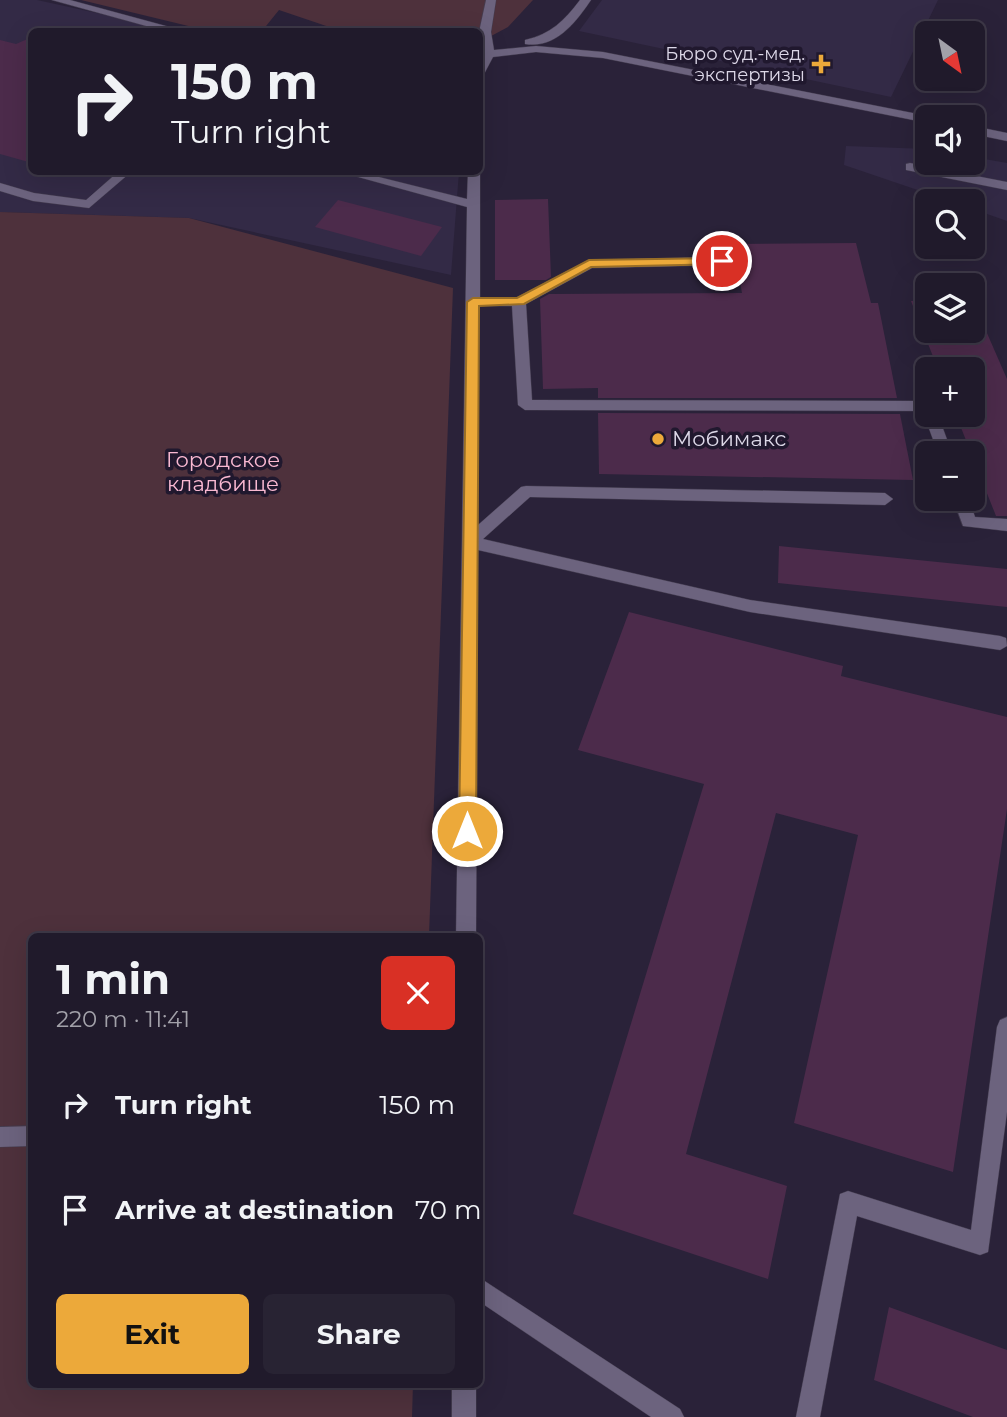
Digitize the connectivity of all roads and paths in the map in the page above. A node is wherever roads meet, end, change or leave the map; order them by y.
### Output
1 (57, 0) edge
2 (491, 0) edge
3 (586, 0) edge
4 (167, 28) edge
5 (489, 54) junction
6 (483, 66) edge
7 (915, 116) edge
8 (985, 132) edge
9 (1007, 137) edge
10 (910, 167) dead end
11 (122, 175) edge
12 (358, 175) edge
13 (474, 175) edge
14 (0, 187) edge
15 (1007, 187) edge
16 (474, 205) junction
17 (722, 261) dead end
18 (473, 302) junction
19 (519, 302) junction
20 (915, 406) edge
21 (885, 499) dead end
22 (965, 511) edge
23 (1007, 525) edge
24 (470, 542) junction
25 (1000, 643) dead end
26 (466, 933) edge
27 (1007, 1027) edge
28 (28, 1136) edge
29 (0, 1137) edge
30 (483, 1291) edge
31 (464, 1388) edge
32 (464, 1417) edge
33 (672, 1417) edge
34 (808, 1417) edge

1 - 4 street
2 - 5 street
3 - 5 street
5 - 6 street
5 - 7 street
8 - 9 street
10 - 15 street
11 - 14 street
12 - 16 street
13 - 16 street
16 - 18 street
17 - 19 street
18 - 19 street
18 - 24 street
19 - 20 street
21 - 24 street
22 - 23 street
24 - 25 street
24 - 26 street
27 - 34 street
28 - 29 street
30 - 33 street
31 - 32 street

